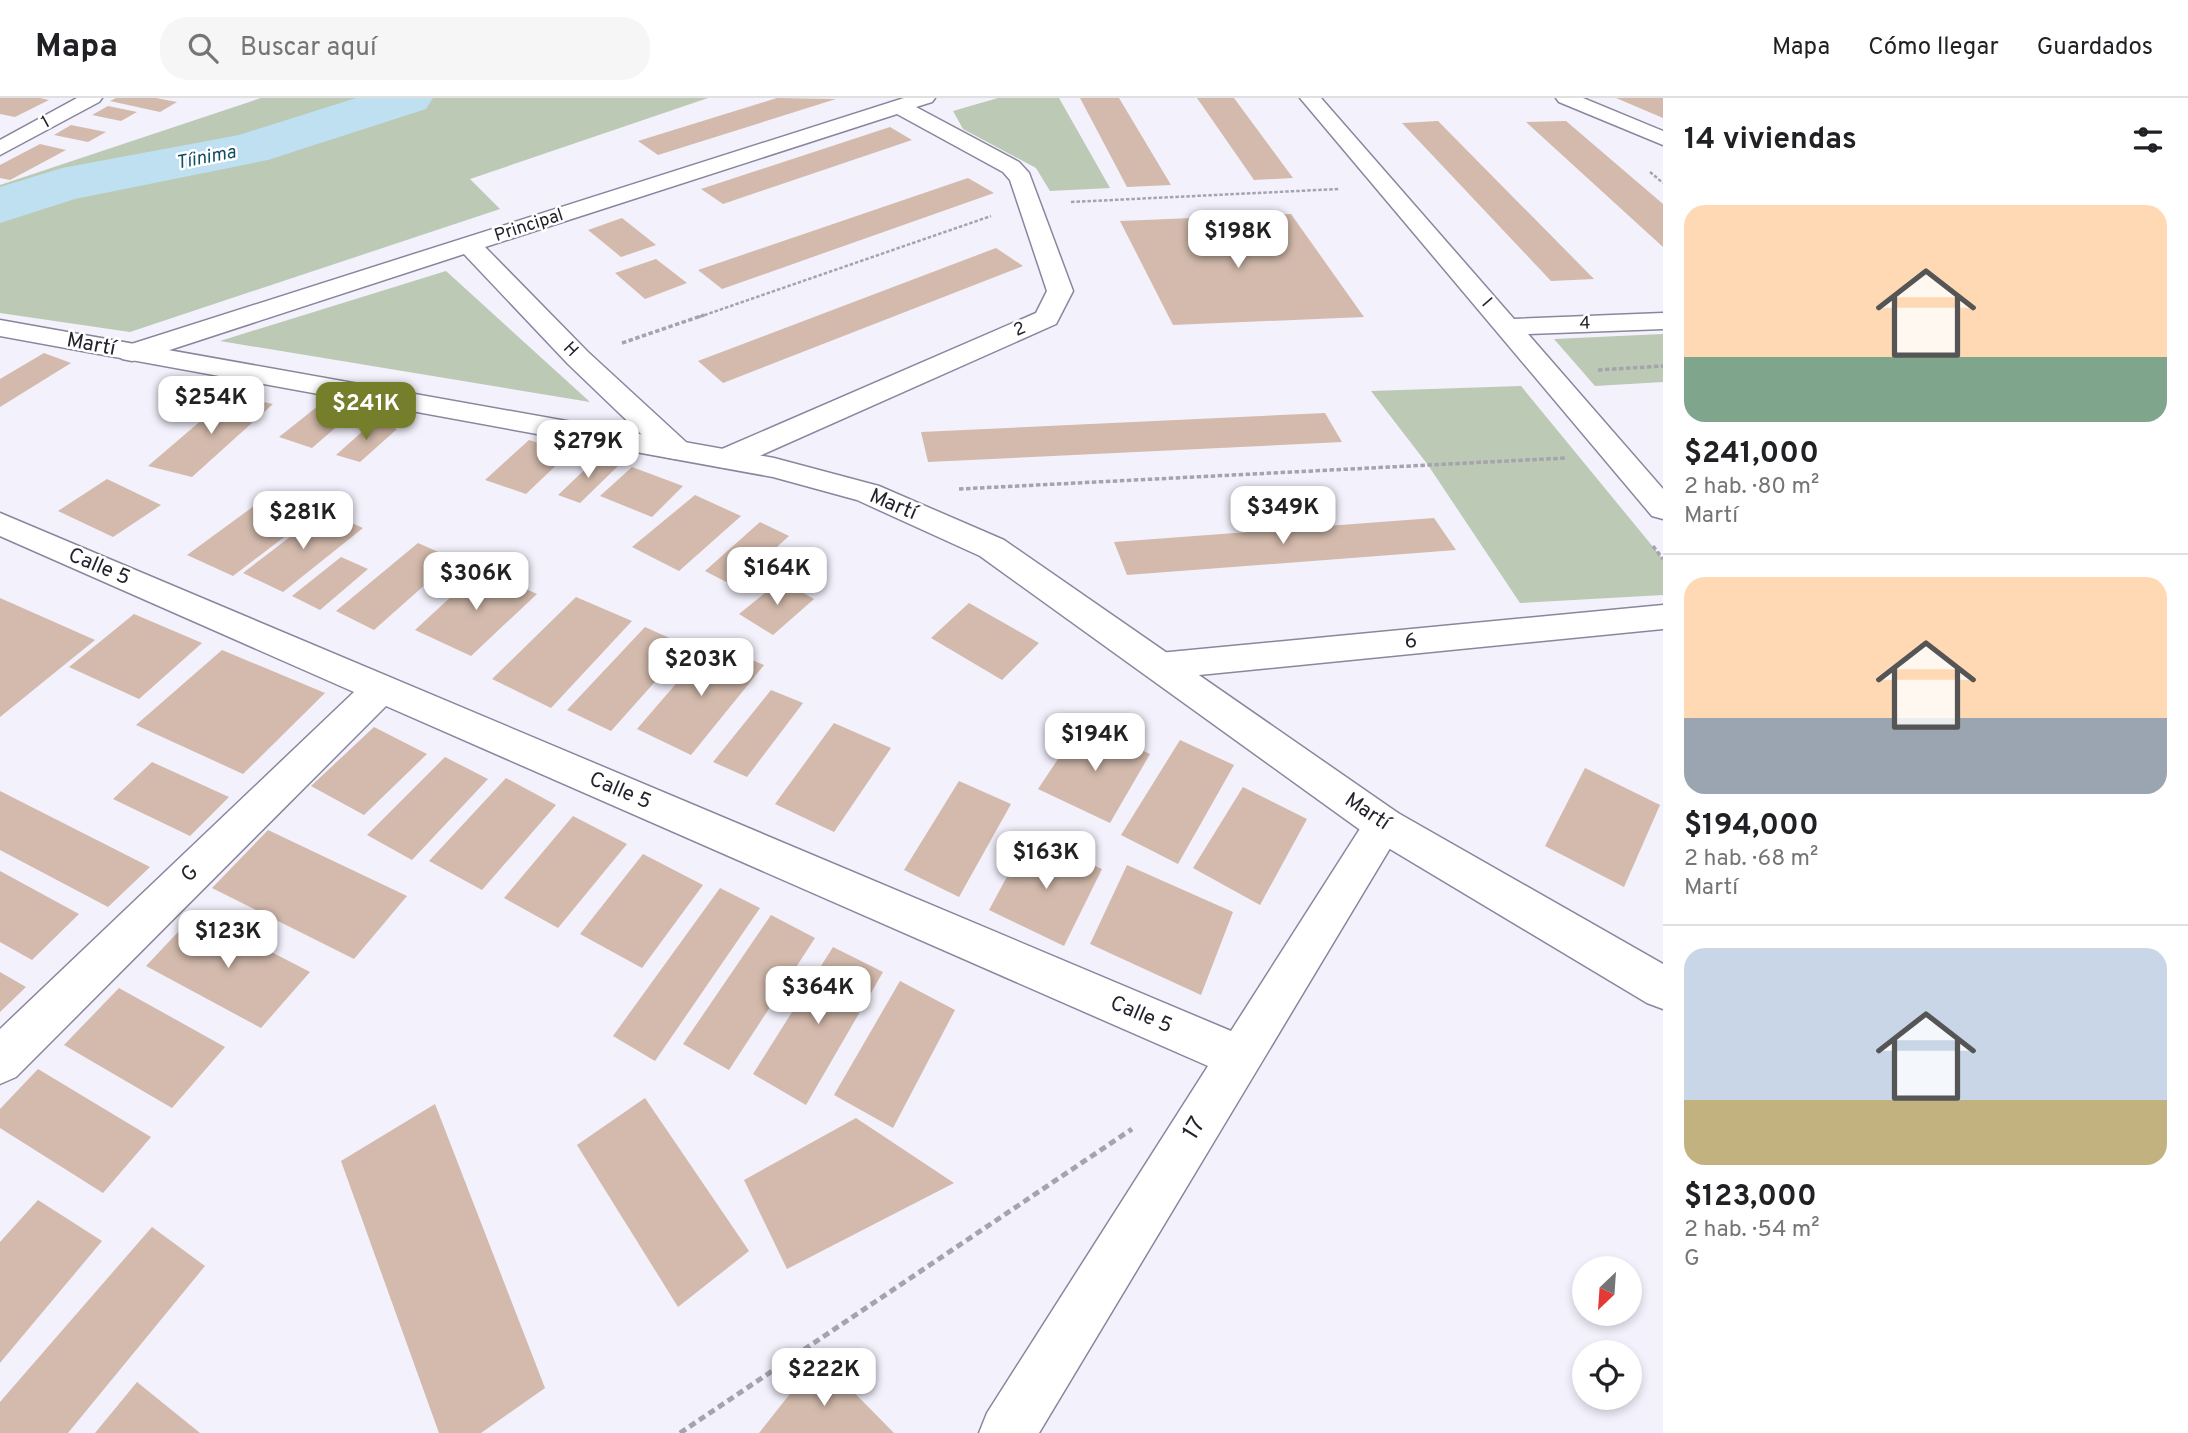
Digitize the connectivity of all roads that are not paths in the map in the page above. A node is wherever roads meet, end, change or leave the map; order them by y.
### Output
1 (92, 98) edge
2 (925, 98) edge
3 (1310, 98) edge
4 (1566, 98) edge
5 (898, 107) junction
6 (1663, 139) edge
7 (0, 149) edge
8 (469, 245) junction
9 (1663, 321) edge
10 (1507, 327) junction
11 (0, 328) edge
12 (132, 354) junction
13 (676, 450) junction
14 (726, 459) junction
15 (1663, 509) edge
16 (0, 524) edge
17 (1663, 617) edge
18 (1159, 666) junction
19 (381, 688) junction
20 (1384, 825) junction
21 (1663, 988) edge
22 (1240, 1057) junction
23 (0, 1060) edge
24 (1007, 1433) edge

1 - 7 street, 1
2 - 5 street, Principal
3 - 10 street, I
4 - 6 street
5 - 8 street, Principal
5 - 14 street, 2
8 - 12 street, Principal
8 - 13 street, H
9 - 10 street, 4
10 - 15 street, I
11 - 12 street, Martí
12 - 13 street, Martí
13 - 14 street, Martí
14 - 18 street, Martí
16 - 19 street, Calle 5
17 - 18 street, 6
18 - 20 street, Martí
19 - 22 street, Calle 5
19 - 23 street, G
20 - 21 street, Martí
20 - 22 street, 17
22 - 24 street, 17

